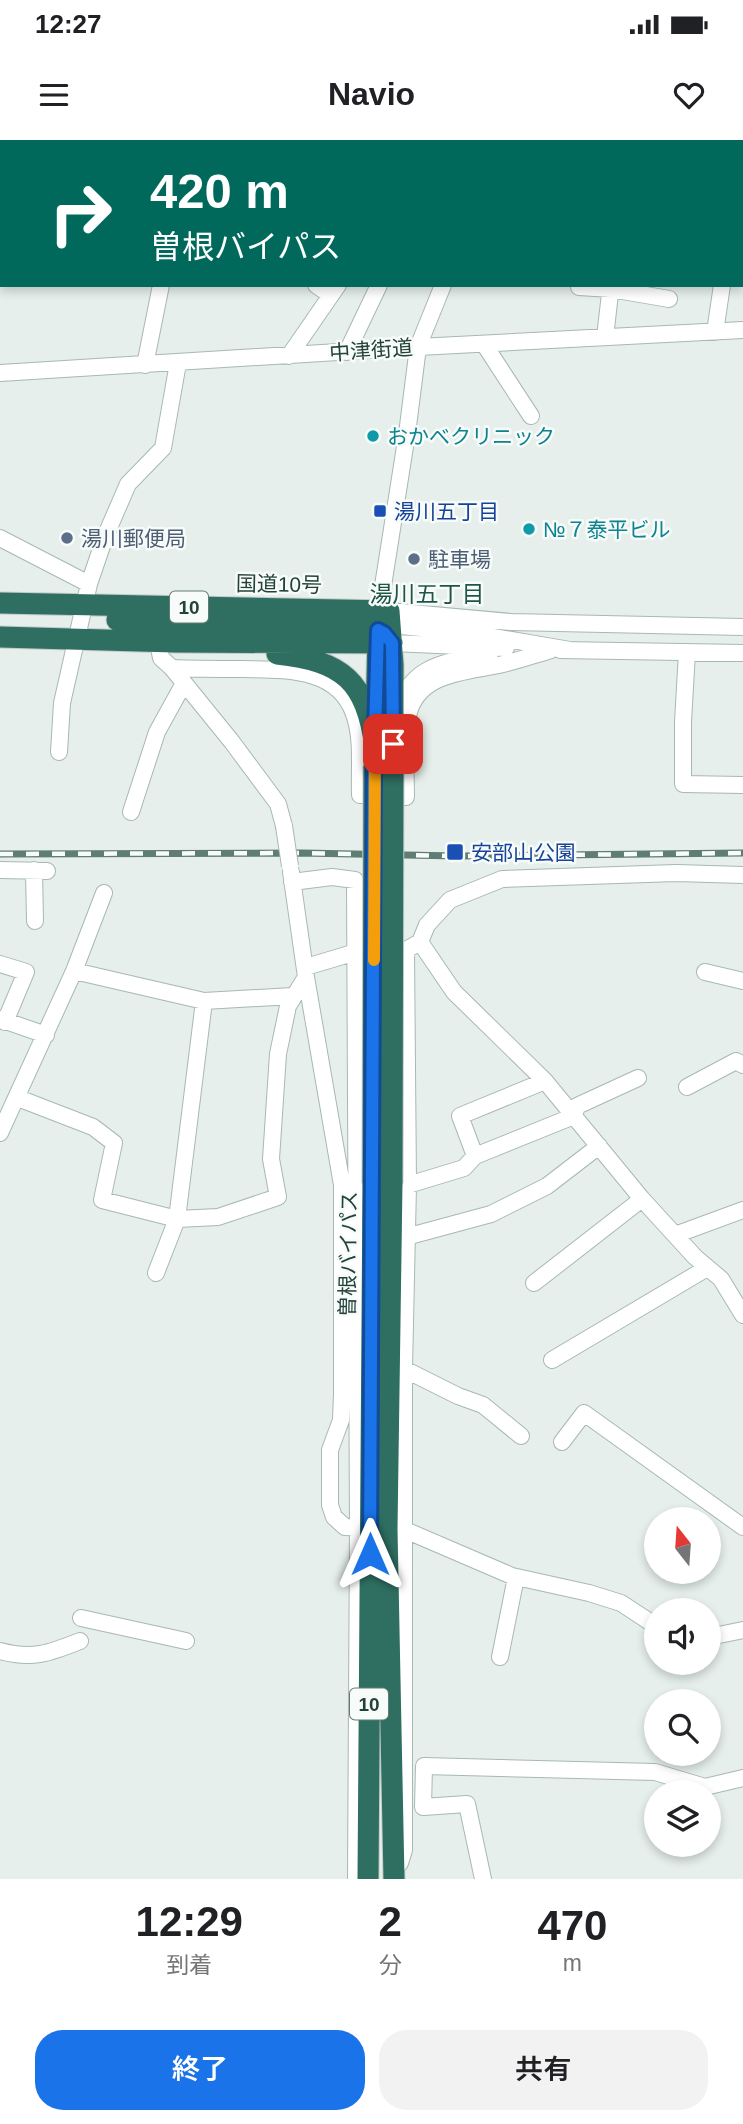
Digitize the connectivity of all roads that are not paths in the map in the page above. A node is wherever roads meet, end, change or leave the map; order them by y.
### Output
1 (162, 287) edge
2 (378, 287) edge
3 (442, 287) edge
4 (611, 287) edge
5 (722, 287) edge
6 (579, 288) dead end
7 (334, 290) edge
8 (669, 299) dead end
9 (743, 330) edge
10 (715, 332) junction
11 (605, 337) junction
12 (484, 344) junction
13 (418, 347) junction
14 (347, 352) junction
15 (289, 356) junction
16 (178, 363) junction
17 (145, 365) junction
18 (0, 373) edge
19 (531, 416) dead end
20 (0, 538) edge
21 (89, 584) junction
22 (0, 603) edge
23 (0, 616) edge
24 (80, 621) junction
25 (384, 627) junction
26 (743, 627) edge
27 (0, 637) edge
28 (166, 642) junction
29 (523, 648) junction
30 (551, 650) junction
31 (570, 650) junction
32 (687, 652) junction
33 (743, 653) edge
34 (172, 668) junction
35 (184, 683) junction
36 (59, 752) dead end
37 (384, 755) junction
38 (743, 785) edge
39 (131, 812) dead end
40 (0, 870) edge
41 (291, 874) junction
42 (743, 875) edge
43 (104, 893) dead end
44 (35, 921) dead end
45 (413, 946) junction
46 (356, 952) junction
47 (0, 964) edge
48 (74, 971) junction
49 (306, 972) junction
50 (705, 972) dead end
51 (743, 981) edge
52 (293, 996) junction
53 (204, 1001) junction
54 (3, 1021) edge
55 (46, 1035) junction
56 (743, 1065) edge
57 (638, 1078) dead end
58 (545, 1080) junction
59 (687, 1087) dead end
60 (18, 1098) junction
61 (574, 1116) junction
62 (0, 1133) edge
63 (599, 1146) junction
64 (475, 1156) junction
65 (391, 1184) junction
66 (642, 1199) junction
67 (743, 1210) edge
68 (177, 1219) junction
69 (675, 1235) junction
70 (406, 1237) junction
71 (707, 1268) junction
72 (156, 1273) dead end
73 (534, 1283) dead end
74 (743, 1315) edge
75 (552, 1360) dead end
76 (404, 1369) junction
77 (521, 1436) dead end
78 (562, 1442) dead end
79 (743, 1527) edge
80 (380, 1529) junction
81 (516, 1577) junction
82 (81, 1618) dead end
83 (644, 1618) edge
84 (743, 1630) edge
85 (721, 1635) edge
86 (186, 1641) dead end
87 (80, 1642) dead end
88 (0, 1651) edge
89 (500, 1657) dead end
90 (743, 1778) edge
91 (356, 1879) edge
92 (368, 1879) edge
93 (395, 1879) edge
94 (483, 1879) edge

1 - 17 street
2 - 14 street
3 - 13 street
4 - 6 street
4 - 8 street
4 - 11 street
5 - 10 street
7 - 15 street
9 - 10 street, 中津街道
10 - 11 street, 中津街道
11 - 12 street, 中津街道
12 - 13 street, 中津街道
12 - 19 street
13 - 14 street, 中津街道
13 - 25 street
14 - 15 street, 中津街道
15 - 16 street, 中津街道
16 - 17 street, 中津街道
16 - 21 street
17 - 18 street, 中津街道
20 - 21 street
21 - 24 street
22 - 24 highway, 国道10号 / 10
23 - 24 highway, 国道10号 / 10
24 - 25 highway, 国道10号 / 10
24 - 27 highway, 国道10号 / 10
24 - 28 highway, 国道10号 / 10
24 - 36 street
25 - 26 street
25 - 28 highway, 10
25 - 29 street
25 - 31 street
25 - 37 highway, 曽根バイパス / 10
28 - 34 street
28 - 37 highway
29 - 30 street
29 - 37 street
30 - 31 street
30 - 34 street
31 - 32 street
32 - 33 street
32 - 38 street
34 - 35 street
35 - 39 street
35 - 41 street, bridge
37 - 65 highway, 曽根バイパス / 10, bridge
40 - 44 street
41 - 46 street
41 - 49 street
42 - 45 street
43 - 48 street
45 - 46 street
45 - 58 street
45 - 65 street
46 - 49 street
46 - 80 street
47 - 54 street
48 - 53 street
48 - 55 street
49 - 52 street
49 - 80 street
50 - 51 street
52 - 53 street
52 - 68 street
53 - 68 street
54 - 55 street
55 - 60 street
56 - 59 street
57 - 61 street
58 - 61 street
58 - 64 street
60 - 62 street
60 - 68 street
61 - 63 street
61 - 64 street
63 - 66 street
63 - 70 street
64 - 65 street
65 - 70 street
65 - 80 highway, 曽根バイパス / 10
66 - 69 street
66 - 73 street
67 - 69 street
68 - 72 street
69 - 71 street
70 - 76 street
71 - 74 street
71 - 75 street
76 - 77 street
76 - 80 street
78 - 79 street
80 - 81 street
80 - 91 street
80 - 92 highway, 曽根バイパス / 10
80 - 93 highway, 曽根バイパス / 10
81 - 83 street
81 - 89 street
82 - 86 street
84 - 85 street
87 - 88 street
90 - 94 street

